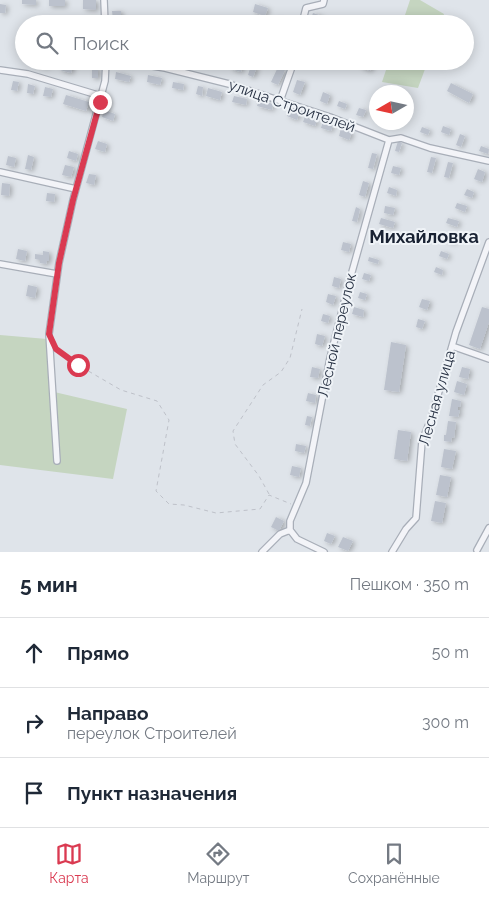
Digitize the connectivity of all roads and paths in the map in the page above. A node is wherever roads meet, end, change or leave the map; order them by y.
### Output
1 (104, 0) edge
2 (324, 0) edge
3 (105, 15) edge
4 (304, 15) edge
5 (0, 70) edge
6 (106, 70) edge
7 (173, 70) edge
8 (291, 70) edge
9 (102, 96) junction
10 (280, 101) junction
11 (388, 140) junction
12 (489, 160) edge
13 (0, 172) edge
14 (76, 189) junction
15 (489, 242) edge
16 (0, 264) edge
17 (57, 274) junction
18 (302, 310) dead end
19 (452, 346) junction
20 (56, 349) dead end
21 (489, 359) edge
22 (57, 461) dead end
23 (269, 495) junction
24 (296, 507) junction
25 (489, 528) edge
26 (290, 530) junction
27 (477, 550) dead end
28 (262, 552) edge
29 (324, 552) edge
30 (392, 552) edge

1 - 3 street
2 - 4 street
5 - 9 street
6 - 9 street
7 - 10 street, улица Строителей
8 - 10 street
9 - 14 street
10 - 11 street, улица Строителей
11 - 12 street, улица Строителей
11 - 24 street, Лесной переулок
13 - 14 street
14 - 17 street
15 - 19 street, Лесная улица
16 - 17 street
17 - 22 street
18 - 23 path
19 - 21 street
19 - 30 street, Лесная улица
20 - 23 path
23 - 24 path
24 - 26 street, Лесной переулок
25 - 27 street
26 - 28 street
26 - 29 street

